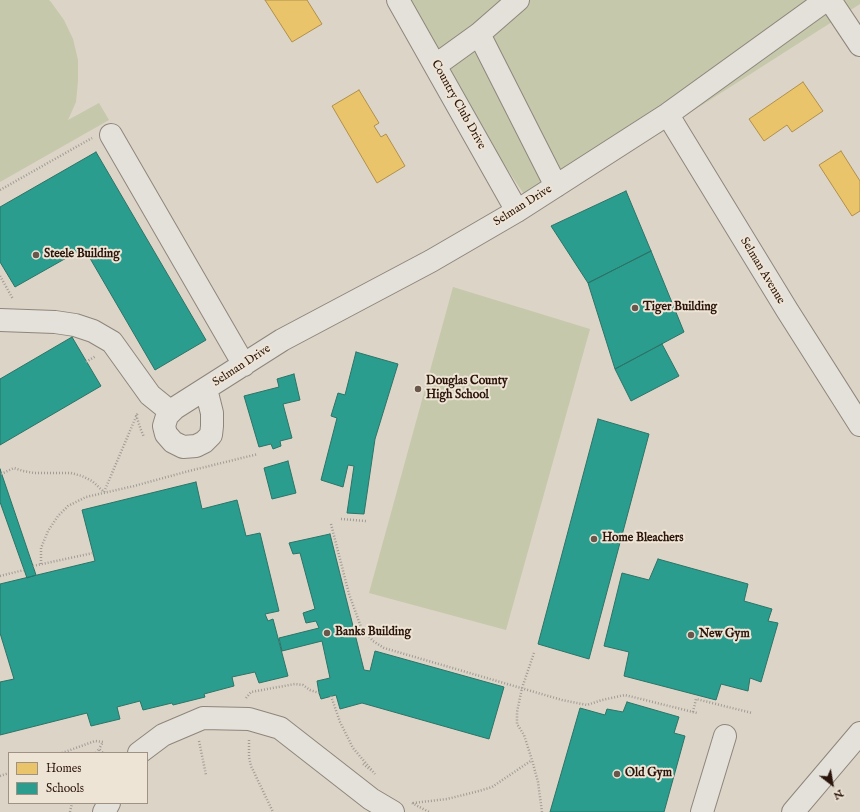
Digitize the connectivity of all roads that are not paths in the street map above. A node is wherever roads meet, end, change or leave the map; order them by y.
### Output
1 (398, 0) edge
2 (518, 0) edge
3 (826, 0) edge
4 (830, 0) edge
5 (479, 34) junction
6 (860, 45) edge
7 (436, 65) junction
8 (668, 114) junction
9 (111, 135) road end
10 (556, 186) junction
11 (517, 211) junction
12 (0, 320) edge
13 (244, 365) junction
14 (206, 389) junction
15 (171, 412) junction
16 (860, 425) edge
17 (860, 732) edge
18 (725, 736) dead end
19 (141, 752) edge
20 (403, 805) edge
21 (702, 812) edge
22 (793, 812) edge

1 - 7 street, Country Club Drive
2 - 5 street
3 - 8 street, Selman Drive
4 - 6 street
5 - 7 street
5 - 10 street
7 - 11 street, Country Club Drive
8 - 10 street, Selman Drive
8 - 16 street, Selman Avenue
9 - 13 street
10 - 11 street, Selman Drive
11 - 13 street, Selman Drive
12 - 15 street
13 - 14 street, Selman Drive
14 - 15 street, Selman Drive
14 - 15 street, Selman Drive
17 - 22 street
18 - 21 street
19 - 20 street

